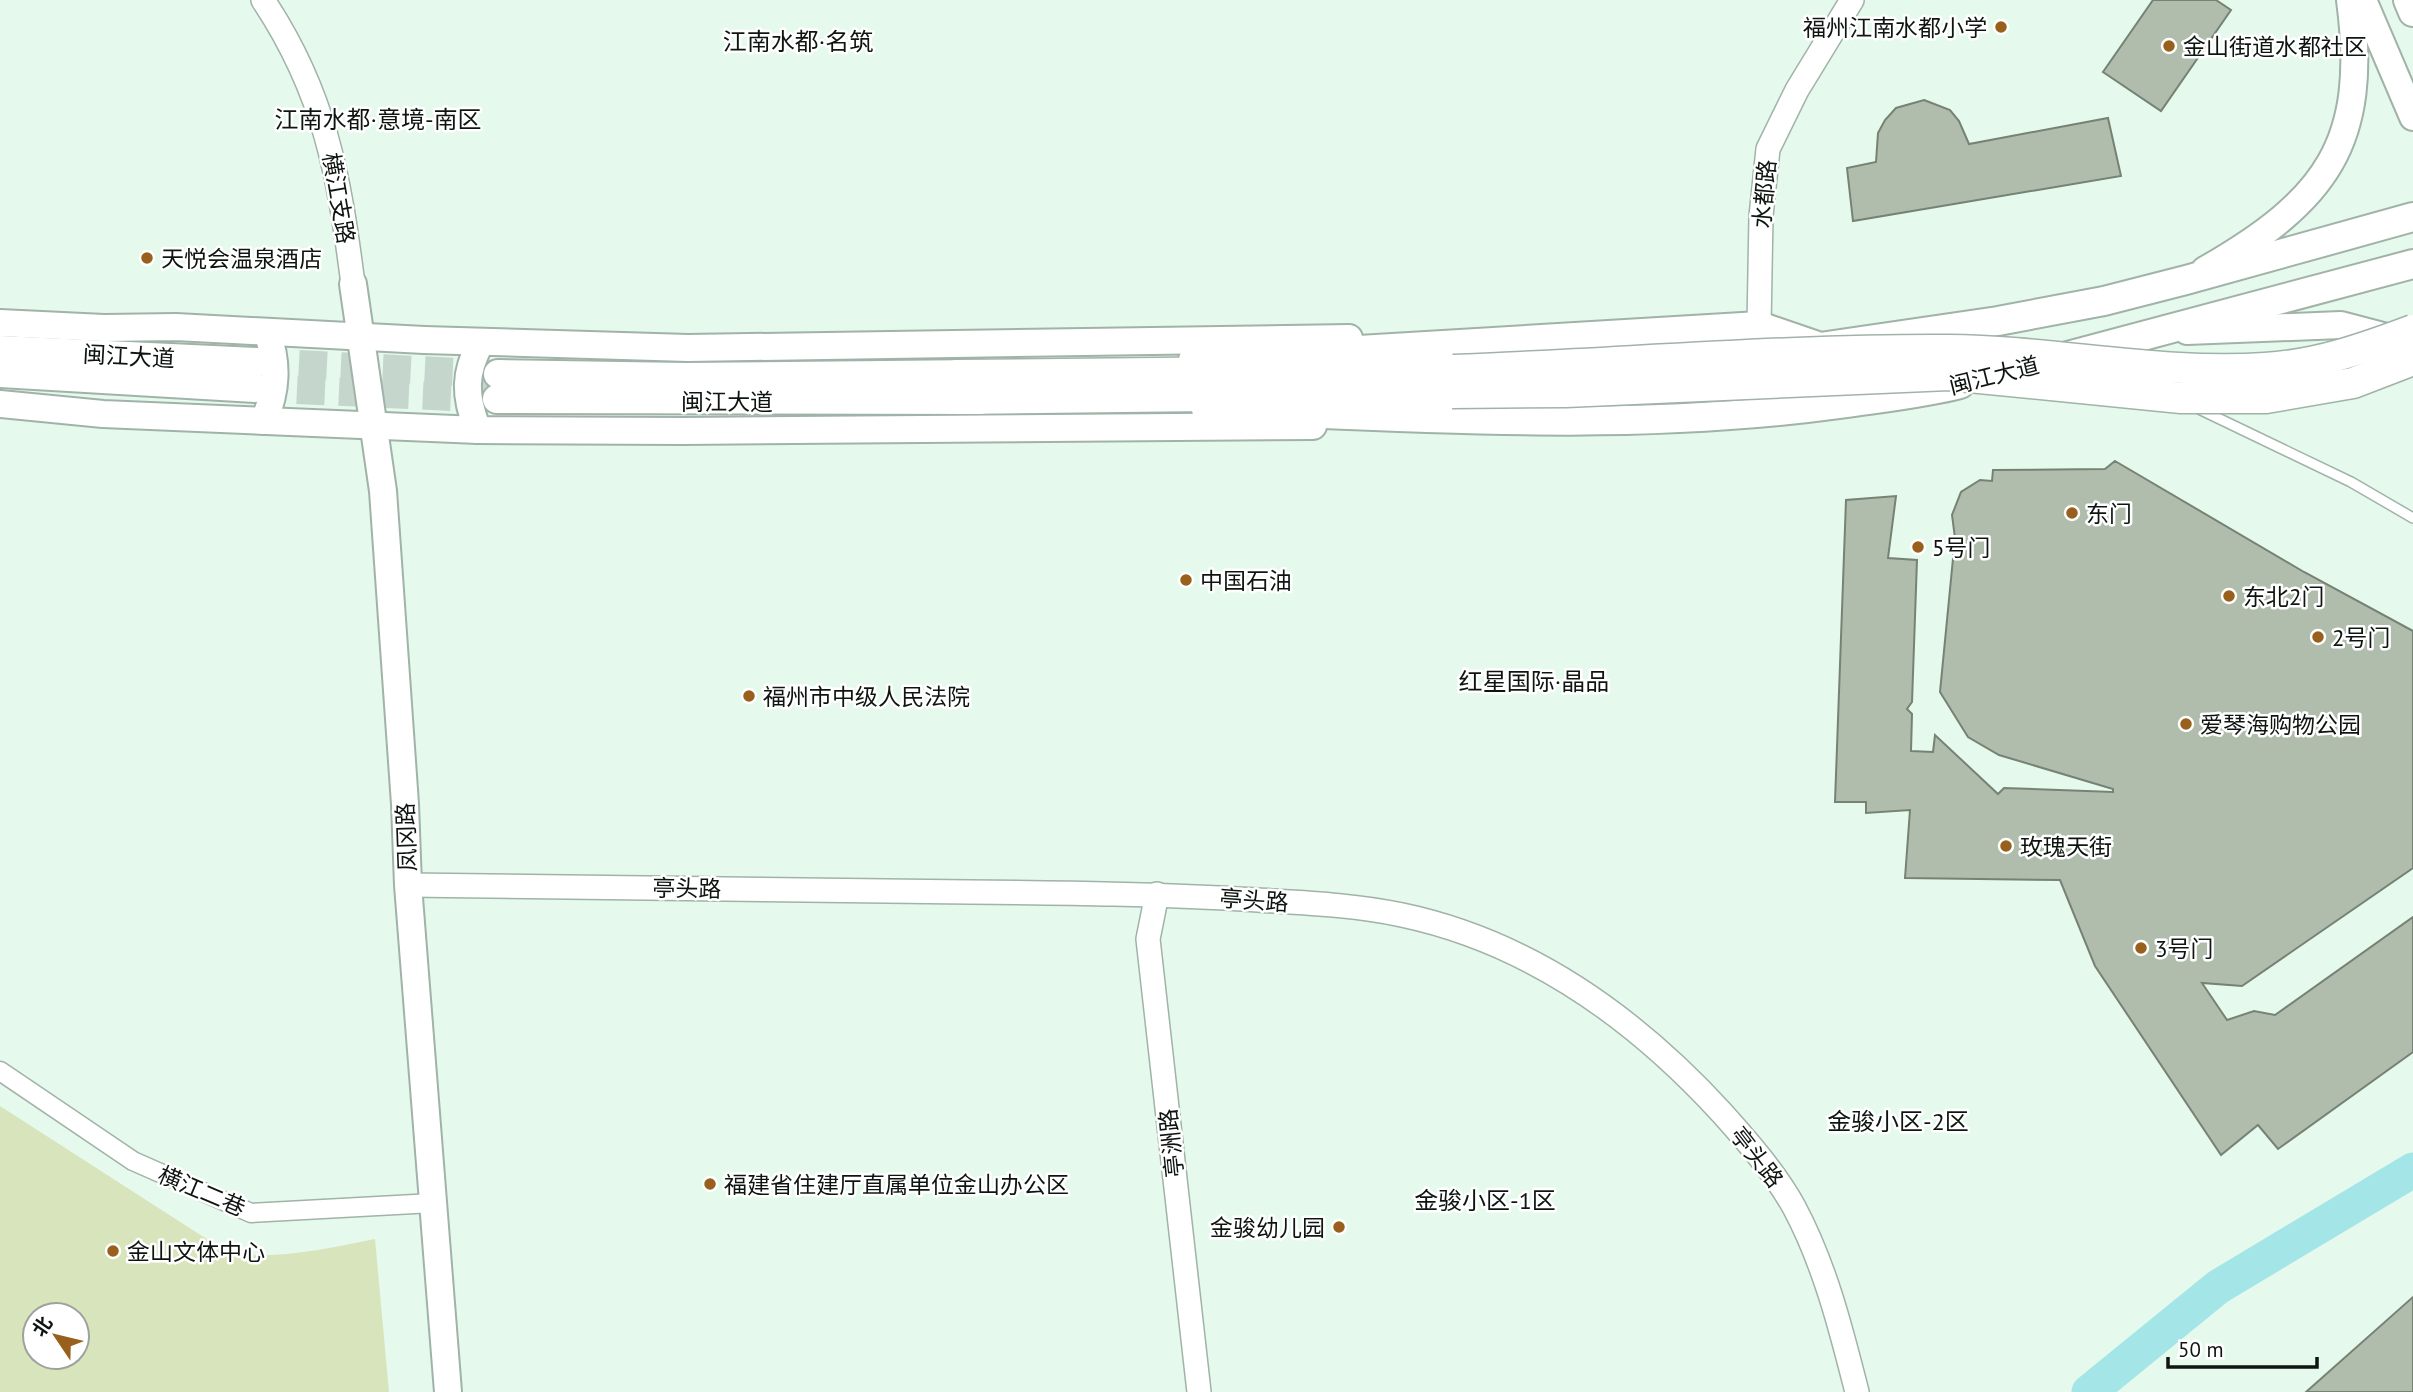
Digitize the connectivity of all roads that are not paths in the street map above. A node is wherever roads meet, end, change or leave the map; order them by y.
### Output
1 (263, 0) edge
2 (1852, 0) edge
3 (2350, 0) edge
4 (2362, 0) edge
5 (2408, 0) edge
6 (2413, 12) edge
7 (2413, 117) edge
8 (2413, 217) edge
9 (2413, 264) edge
10 (2186, 281) junction
11 (353, 284) joint
12 (0, 323) edge
13 (1759, 326) junction
14 (2413, 330) edge
15 (267, 332) junction
16 (2147, 333) junction
17 (1571, 335) junction
18 (361, 337) junction
19 (481, 342) junction
20 (2413, 346) edge
21 (0, 350) edge
22 (2076, 354) junction
23 (2413, 360) edge
24 (0, 373) edge
25 (2127, 376) dead end
26 (1453, 381) junction
27 (2140, 382) dead end
28 (498, 386) tunnel mouth
29 (957, 387) junction
30 (0, 404) edge
31 (264, 421) junction
32 (1565, 423) junction
33 (374, 426) junction
34 (478, 430) junction
35 (2413, 518) edge
36 (408, 885) junction
37 (1157, 894) junction
38 (0, 1071) edge
39 (433, 1203) junction
40 (448, 1392) edge
41 (1199, 1392) edge
42 (1857, 1392) edge

1 - 11 street, 横江支路
2 - 13 street, 水都路
3 - 10 main road
4 - 7 main road
5 - 6 main road
8 - 10 main road
9 - 16 main road, 闽江大道
10 - 13 main road
11 - 18 main road, 凤冈路
12 - 15 main road
13 - 17 main road
14 - 26 highway, bridge
15 - 18 main road
15 - 31 main road
16 - 20 main road
16 - 22 main road, 闽江大道
17 - 19 main road
17 - 29 main road
18 - 19 main road
18 - 33 main road, 凤冈路
19 - 34 main road
21 - 24 main road, 闽江大道
22 - 25 lane
22 - 32 main road, 闽江大道
23 - 26 highway, bridge
26 - 29 highway
27 - 35 lane
28 - 29 main road, 闽江大道
29 - 32 main road, 闽江大道
30 - 31 main road
31 - 33 main road
32 - 34 main road
33 - 34 main road
33 - 36 main road, 凤冈路
36 - 37 street, 亭头路
36 - 39 main road, 凤冈路
37 - 41 street, 亭洲路
37 - 42 street, 亭头路
38 - 39 street, 横江二巷
39 - 40 main road, 凤冈路

